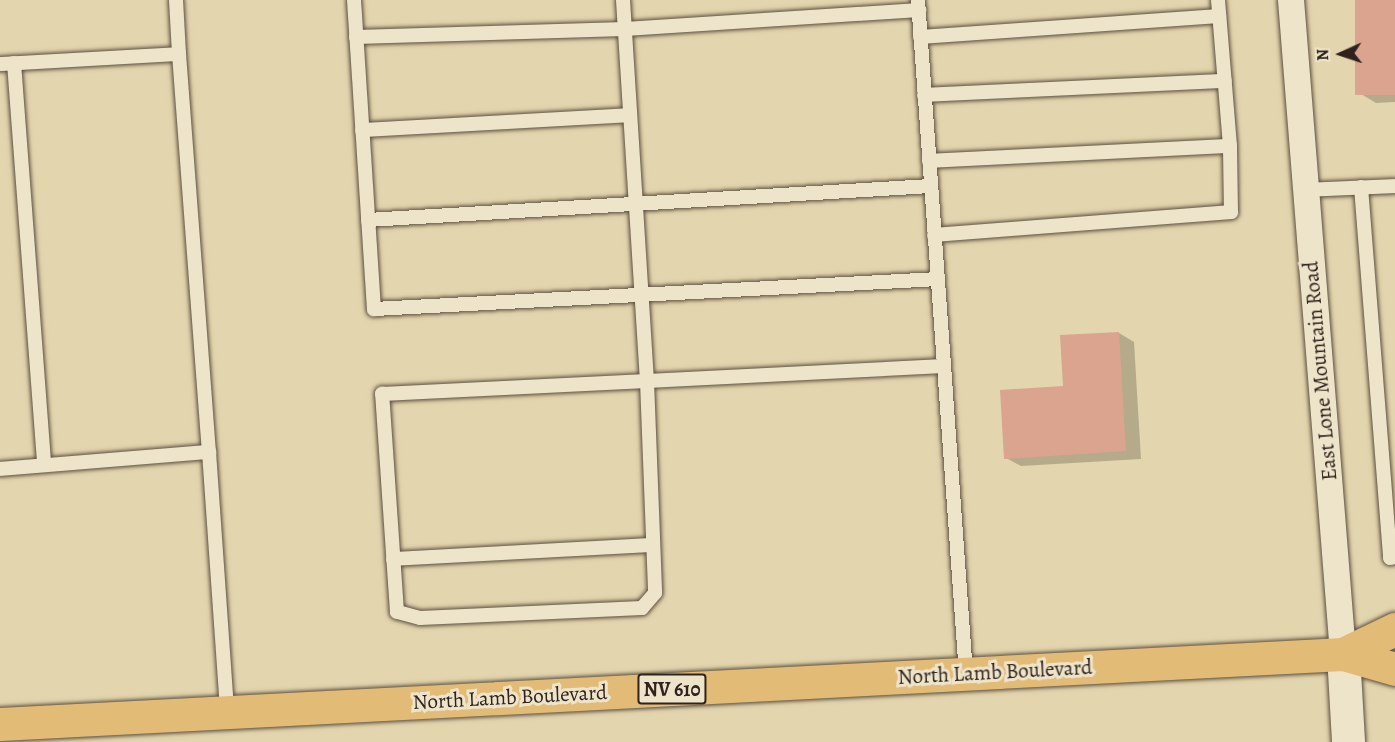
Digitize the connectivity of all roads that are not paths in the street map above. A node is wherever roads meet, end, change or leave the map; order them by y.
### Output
1 (176, 0) edge
2 (354, 0) edge
3 (623, 0) edge
4 (1218, 0) edge
5 (1291, 0) edge
6 (918, 5) edge
7 (1220, 16) junction
8 (625, 29) junction
9 (356, 37) junction
10 (920, 37) junction
11 (179, 54) junction
12 (7, 63) edge
13 (1225, 81) junction
14 (924, 95) junction
15 (630, 115) junction
16 (362, 130) junction
17 (1230, 146) junction
18 (929, 161) junction
19 (931, 186) junction
20 (1395, 186) edge
21 (1361, 188) junction
22 (1305, 190) junction
23 (635, 201) junction
24 (368, 220) junction
25 (934, 235) junction
26 (938, 279) junction
27 (641, 295) junction
28 (944, 366) junction
29 (647, 381) junction
30 (209, 452) junction
31 (44, 465) junction
32 (0, 469) edge
33 (653, 545) junction
34 (1395, 557) edge
35 (393, 559) junction
36 (1395, 629) edge
37 (1343, 654) junction
38 (1395, 669) edge
39 (966, 674) junction
40 (227, 712) junction
41 (0, 724) edge
42 (1348, 742) edge

1 - 11 lane
2 - 9 lane
3 - 8 lane
4 - 7 lane
5 - 22 street, East Lone Mountain Road
6 - 8 lane
6 - 10 lane
7 - 10 lane
7 - 13 lane
8 - 9 lane
8 - 15 lane
9 - 16 lane
10 - 14 lane
11 - 12 lane
11 - 30 lane
12 - 31 lane
13 - 14 lane
13 - 17 lane
14 - 18 lane
15 - 16 lane
15 - 23 lane
16 - 24 lane
17 - 18 lane
17 - 25 lane
18 - 19 lane
19 - 23 lane
19 - 25 lane
20 - 21 lane
21 - 22 lane
21 - 34 lane
22 - 37 street, East Lone Mountain Road
23 - 24 lane
23 - 27 lane
24 - 27 lane
25 - 26 lane
26 - 27 lane
26 - 28 lane
27 - 29 lane
28 - 29 lane
28 - 39 lane
29 - 33 lane
29 - 35 lane
30 - 31 lane
30 - 40 lane
31 - 32 lane
33 - 35 lane
33 - 35 lane
36 - 37 main road, North Lamb Boulevard / NV 610
37 - 38 main road, North Lamb Boulevard / NV 610
37 - 39 main road, North Lamb Boulevard / NV 610
37 - 42 street, East Lone Mountain Road
39 - 40 main road, North Lamb Boulevard / NV 610
40 - 41 main road, North Lamb Boulevard / NV 610

